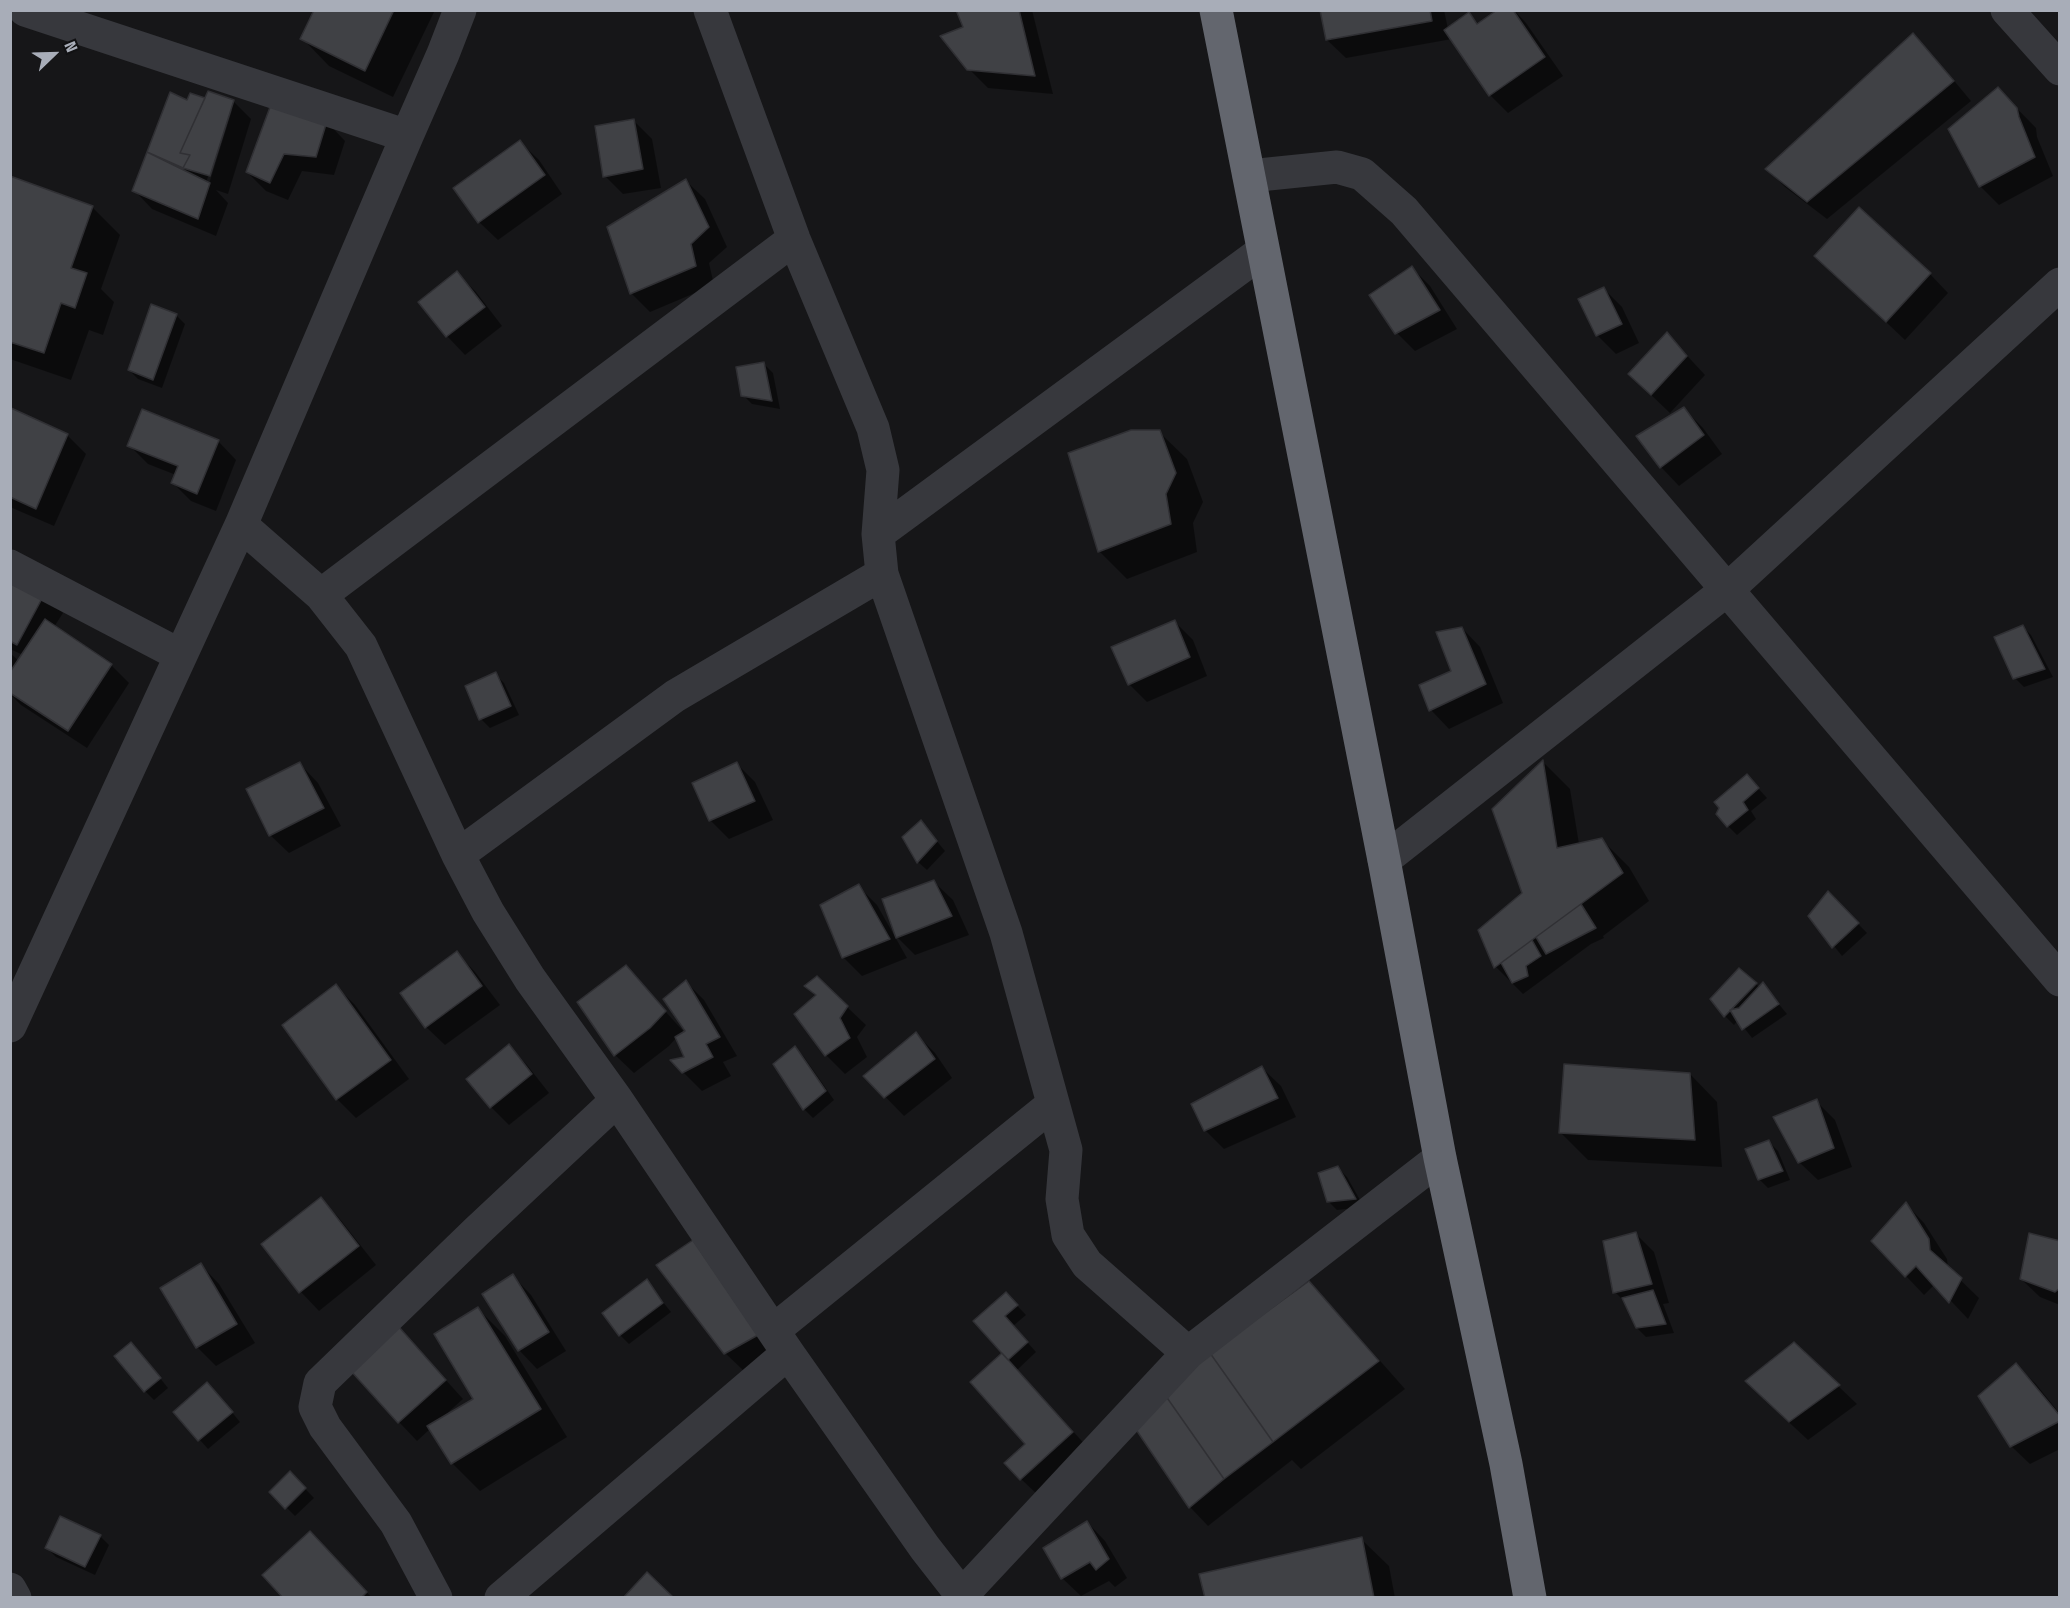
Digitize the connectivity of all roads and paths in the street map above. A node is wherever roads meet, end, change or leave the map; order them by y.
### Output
1 (25, 10) edge
2 (460, 10) edge
3 (710, 10) edge
4 (1216, 10) edge
5 (2007, 10) edge
6 (2060, 69) edge
7 (407, 136) junction
8 (1249, 176) junction
9 (794, 238) junction
10 (1263, 251) junction
11 (2060, 284) edge
12 (241, 525) junction
13 (879, 534) junction
14 (10, 566) edge
15 (882, 574) junction
16 (1728, 589) junction
17 (321, 595) junction
18 (180, 655) junction
19 (458, 855) junction
20 (1384, 860) junction
21 (2060, 980) edge
22 (10, 1026) edge
23 (617, 1100) junction
24 (1053, 1104) junction
25 (1440, 1158) junction
26 (781, 1342) junction
27 (1188, 1353) junction
28 (10, 1589) edge
29 (963, 1596) edge
30 (15, 1598) edge
31 (436, 1598) edge
32 (501, 1598) edge
33 (1530, 1598) edge

1 - 7 street
2 - 7 street
3 - 9 street
4 - 8 highway
5 - 6 street
7 - 12 street
8 - 10 highway
8 - 16 street
9 - 13 street
9 - 17 street
10 - 13 street
10 - 20 highway
11 - 16 street
12 - 17 street
12 - 18 street
13 - 15 street
14 - 18 street
15 - 19 street
15 - 24 street
16 - 20 street
16 - 21 street
17 - 19 street
18 - 22 street
19 - 23 street
20 - 25 highway
23 - 26 street
23 - 31 street
24 - 26 street
24 - 27 street
25 - 27 street
25 - 33 highway
26 - 29 street
26 - 32 street
27 - 29 street
28 - 30 street

